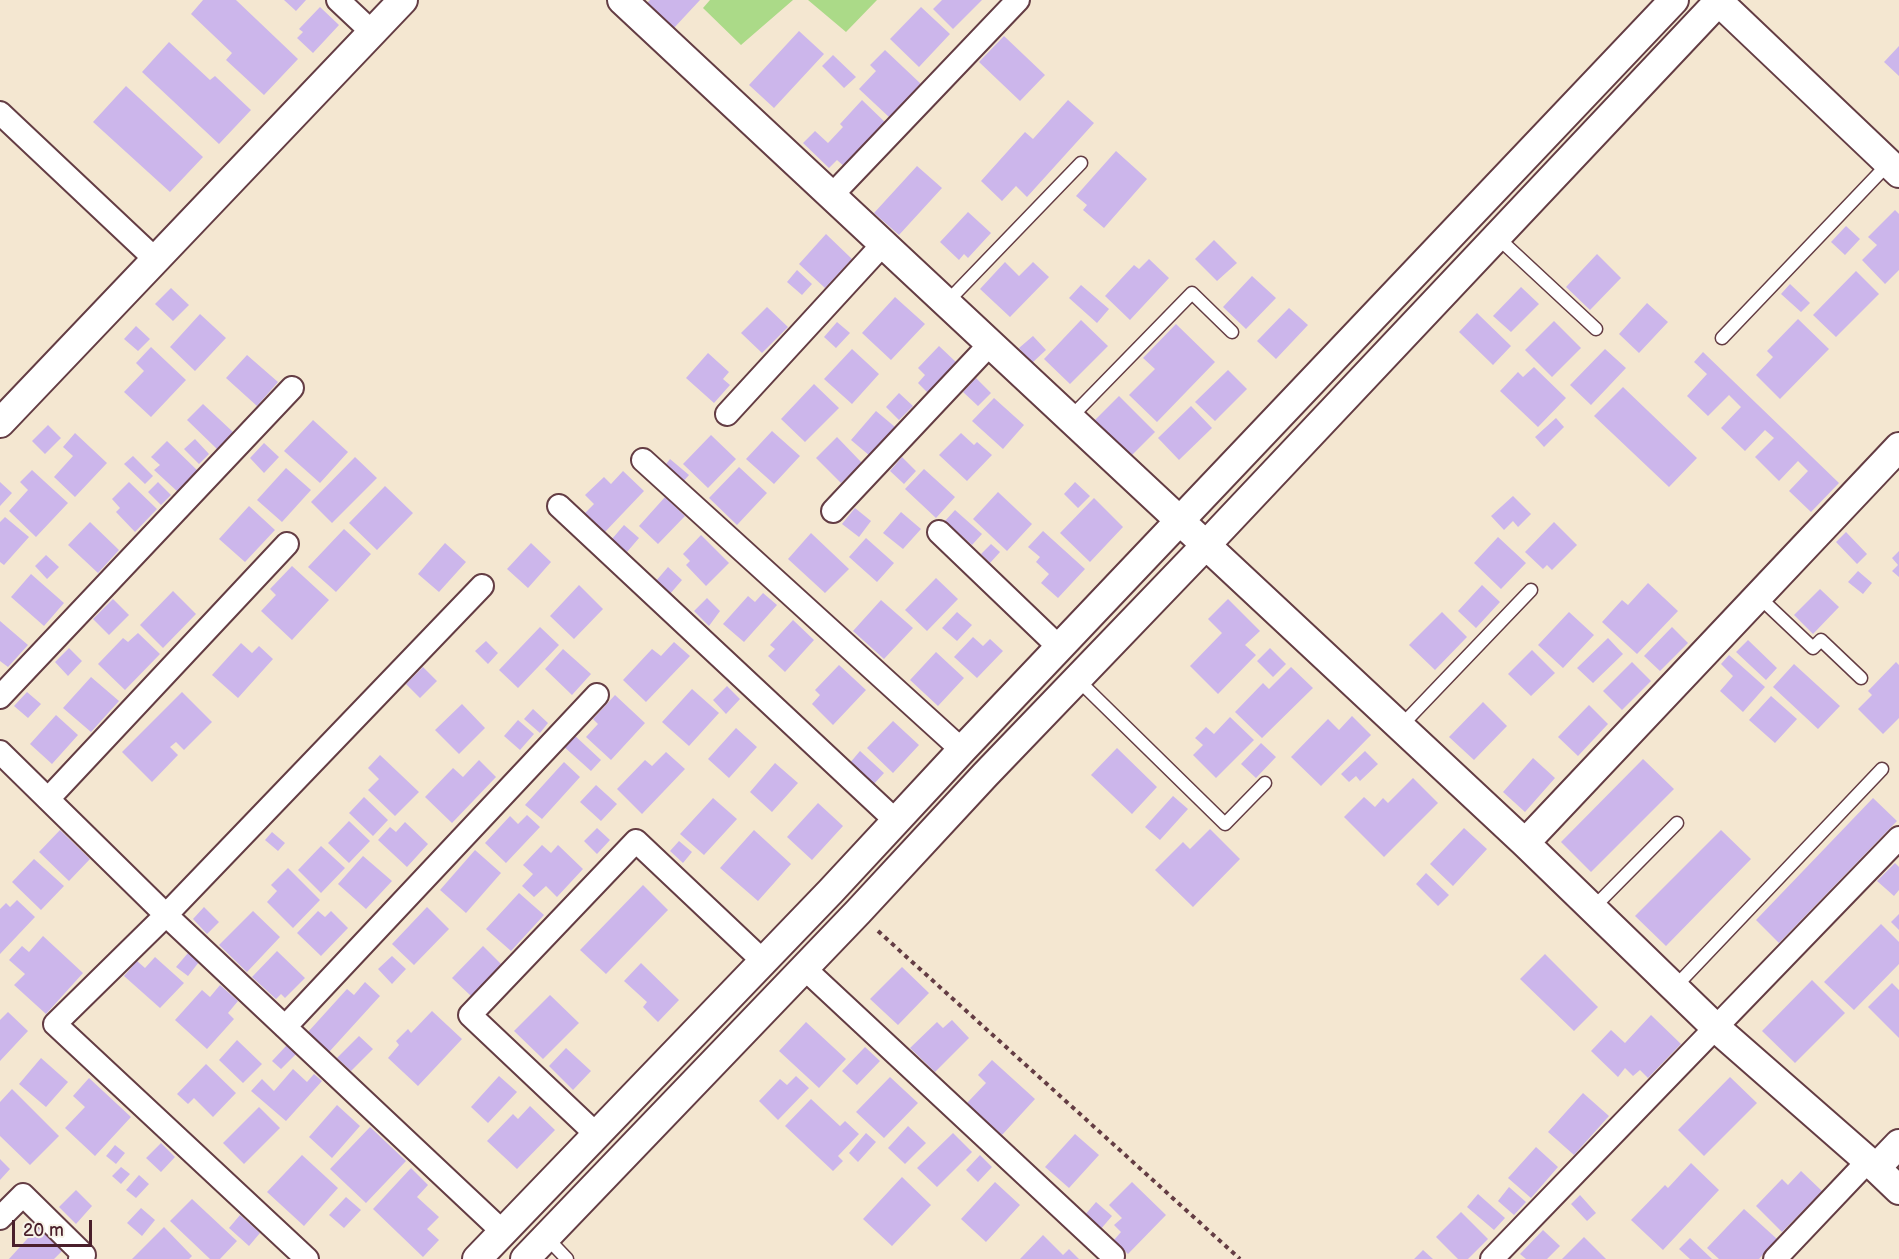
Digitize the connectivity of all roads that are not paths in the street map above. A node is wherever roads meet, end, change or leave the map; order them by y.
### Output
1 (338, 0) edge
2 (403, 0) edge
3 (622, 0) edge
4 (1018, 0) edge
5 (1674, 0) edge
6 (1719, 1) edge
7 (372, 32) junction
8 (0, 113) edge
9 (1081, 163) dead end
10 (1894, 168) edge
11 (832, 195) junction
12 (1497, 237) junction
13 (884, 243) junction
14 (155, 259) junction
15 (947, 302) junction
16 (1596, 329) dead end
17 (1232, 332) dead end
18 (1722, 338) dead end
19 (991, 344) junction
20 (292, 388) dead end
21 (727, 414) dead end
22 (1070, 418) junction
23 (0, 423) edge
24 (1899, 447) edge
25 (643, 460) dead end
26 (559, 506) dead end
27 (833, 511) dead end
28 (1180, 521) junction
29 (939, 532) dead end
30 (287, 544) dead end
31 (1206, 545) junction
32 (482, 586) dead end
33 (1531, 590) dead end
34 (1758, 596) junction
35 (1060, 648) junction
36 (1861, 678) dead end
37 (1077, 679) junction
38 (597, 695) dead end
39 (0, 697) edge
40 (1400, 727) junction
41 (962, 750) junction
42 (0, 752) edge
43 (1882, 769) dead end
44 (1265, 783) dead end
45 (48, 799) junction
46 (896, 821) junction
47 (1677, 823) dead end
48 (1899, 838) edge
49 (1525, 843) junction
50 (1592, 909) junction
51 (166, 915) junction
52 (763, 961) junction
53 (804, 968) junction
54 (1674, 988) junction
55 (285, 1027) junction
56 (1715, 1027) junction
57 (597, 1135) junction
58 (1899, 1144) edge
59 (1872, 1164) junction
60 (1899, 1190) edge
61 (0, 1218) edge
62 (503, 1232) junction
63 (546, 1237) junction
64 (1113, 1256) dead end
65 (80, 1259) edge
66 (307, 1259) edge
67 (477, 1259) edge
68 (525, 1259) edge
69 (567, 1259) edge
70 (1492, 1259) edge
71 (1775, 1259) edge

1 - 7 street
2 - 7 street
3 - 11 street
4 - 11 street
5 - 28 street
6 - 10 street
6 - 12 street
7 - 14 street
8 - 14 street
9 - 15 lane
10 - 18 lane
11 - 13 street
12 - 16 lane
12 - 31 street
13 - 15 street
13 - 21 street
14 - 23 street
15 - 19 street
17 - 22 lane
19 - 22 street
19 - 27 street
20 - 39 street
22 - 28 street
24 - 34 street
25 - 41 street
26 - 46 street
28 - 31 street
28 - 35 street
29 - 35 street
30 - 45 street
31 - 37 street
31 - 40 street
32 - 51 street
33 - 40 lane
34 - 36 lane
34 - 49 street
35 - 41 street
37 - 44 lane
37 - 53 street
38 - 55 street
40 - 49 street
41 - 46 street
42 - 45 street
43 - 54 lane
45 - 51 street
46 - 52 street
47 - 50 lane
48 - 56 street
49 - 50 street
50 - 54 street
51 - 55 street
51 - 66 street
52 - 57 street
52 - 57 street
53 - 63 street
53 - 64 street
54 - 56 street
55 - 62 street
56 - 59 street
56 - 70 street
57 - 62 street
58 - 59 street
59 - 60 street
59 - 71 street
61 - 65 street
62 - 67 street
63 - 68 street
63 - 69 lane

